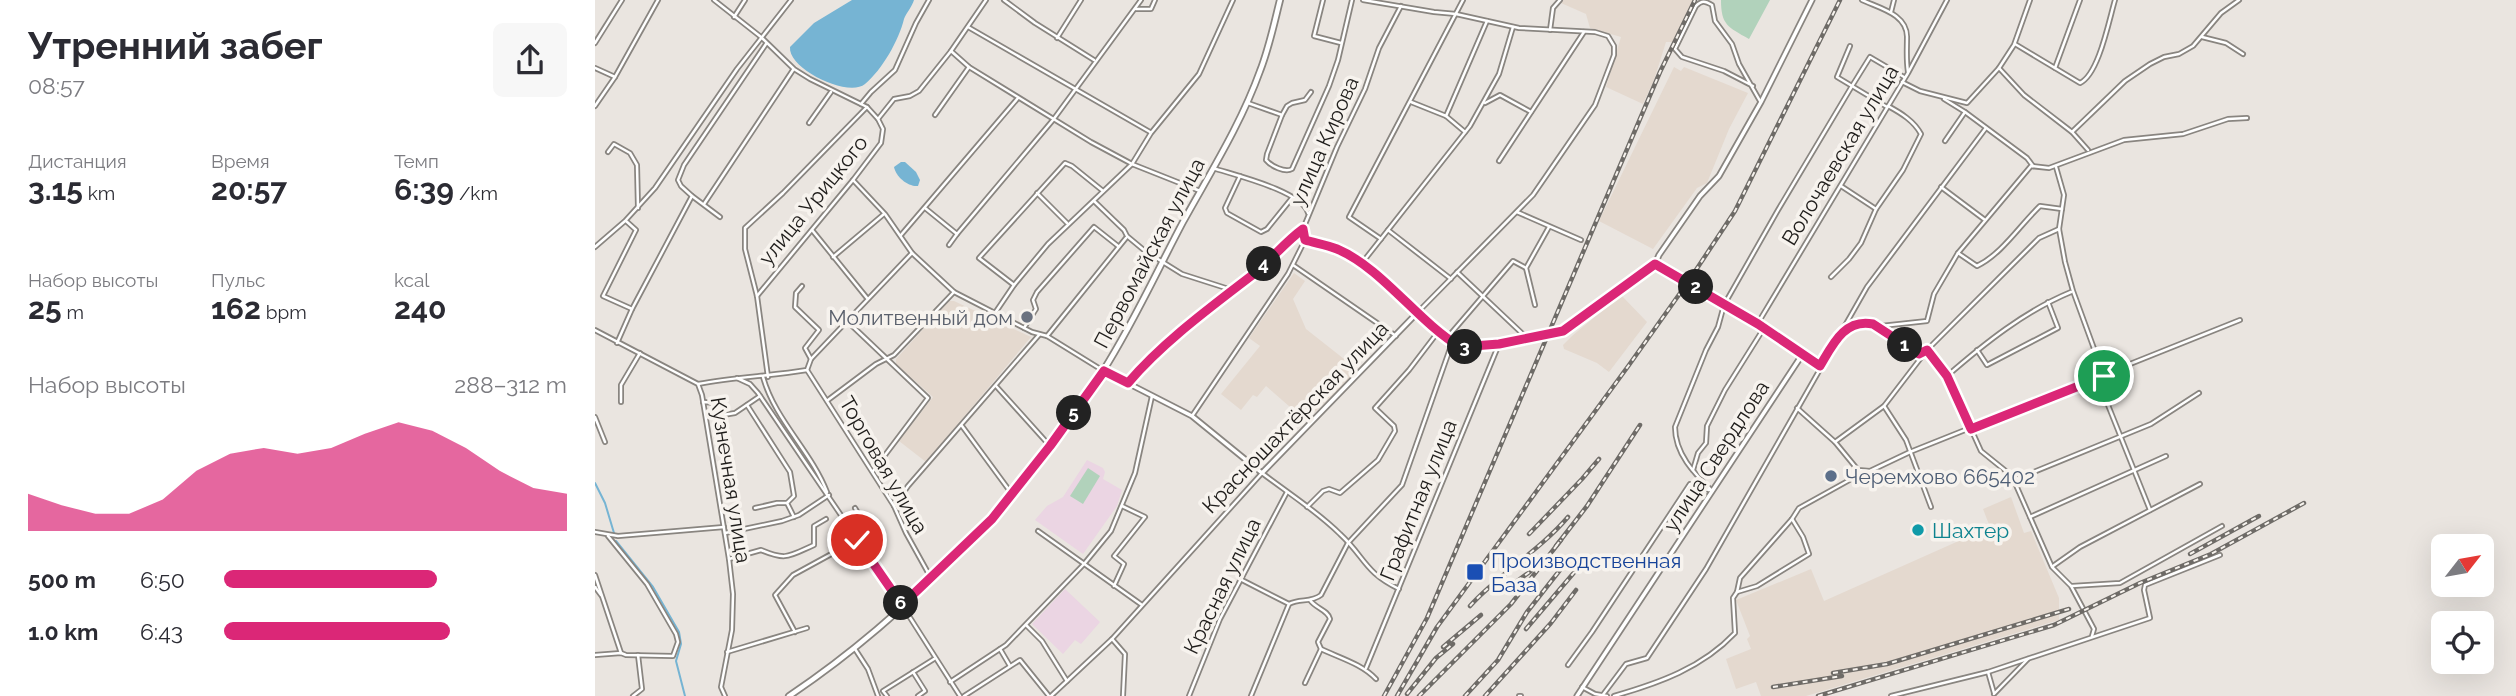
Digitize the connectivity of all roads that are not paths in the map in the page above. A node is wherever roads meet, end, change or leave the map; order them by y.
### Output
1 (622, 0) edge
2 (658, 0) edge
3 (713, 0) edge
4 (745, 0) edge
5 (791, 0) edge
6 (929, 0) edge
7 (986, 0) edge
8 (1004, 0) edge
9 (1081, 0) edge
10 (1141, 0) edge
11 (1155, 0) edge
12 (1233, 0) edge
13 (1280, 0) edge
14 (1323, 0) edge
15 (1352, 0) edge
16 (1363, 0) edge
17 (1463, 0) edge
18 (1560, 0) edge
19 (1812, 0) edge
20 (1862, 0) edge
21 (1894, 0) edge
22 (1947, 0) edge
23 (2030, 0) edge
24 (2080, 0) edge
25 (2115, 0) edge
26 (2239, 0) edge
27 (1401, 6) junction
28 (1135, 9) junction
29 (1891, 12) junction
30 (1456, 13) junction
31 (734, 17) junction
32 (1487, 21) junction
33 (968, 27) junction
34 (1513, 27) junction
35 (1550, 30) junction
36 (1584, 32) junction
37 (761, 37) junction
38 (1057, 37) junction
39 (2201, 37) junction
40 (595, 43) edge
41 (1341, 43) junction
42 (767, 44) junction
43 (2015, 44) junction
44 (1850, 46) dead end
45 (951, 51) junction
46 (2243, 54) dead end
47 (1094, 61) junction
48 (969, 67) junction
49 (595, 68) edge
50 (1999, 68) junction
51 (2055, 68) junction
52 (794, 69) junction
53 (1908, 73) junction
54 (615, 77) junction
55 (1905, 78) junction
56 (1902, 82) junction
57 (1753, 86) junction
58 (1852, 86) junction
59 (1077, 88) junction
60 (832, 91) junction
61 (1311, 92) dead end
62 (1938, 96) junction
63 (1018, 98) junction
64 (1247, 102) junction
65 (1411, 102) junction
66 (1761, 102) junction
67 (861, 104) junction
68 (1483, 104) junction
69 (595, 106) edge
70 (867, 107) junction
71 (1888, 107) junction
72 (1965, 111) junction
73 (1531, 112) junction
74 (1282, 115) junction
75 (935, 116) dead end
76 (1446, 116) junction
77 (2247, 118) dead end
78 (878, 119) junction
79 (1053, 120) junction
80 (809, 123) dead end
81 (1986, 128) junction
82 (1465, 132) junction
83 (2072, 132) junction
84 (1151, 133) junction
85 (1945, 141) dead end
86 (608, 152) dead end
87 (2090, 152) junction
88 (674, 159) junction
89 (1499, 161) dead end
90 (1132, 164) junction
91 (684, 165) junction
92 (2033, 166) junction
93 (2055, 166) junction
94 (1213, 168) junction
95 (1240, 176) junction
96 (853, 180) junction
97 (1840, 186) junction
98 (1941, 187) junction
99 (1103, 191) junction
100 (1200, 191) junction
101 (1037, 193) junction
102 (692, 196) junction
103 (1292, 198) junction
104 (1093, 201) junction
105 (703, 204) junction
106 (638, 208) junction
107 (925, 208) junction
108 (1876, 209) junction
109 (2063, 209) junction
110 (1517, 212) junction
111 (885, 214) junction
112 (1308, 215) junction
113 (720, 217) dead end
114 (1985, 220) junction
115 (625, 221) junction
116 (1068, 223) junction
117 (1549, 227) junction
118 (1303, 229) junction
119 (2059, 229) junction
120 (812, 230) junction
121 (1388, 230) junction
122 (957, 234) junction
123 (901, 235) junction
124 (1127, 236) junction
125 (1381, 239) junction
126 (1305, 240) junction
127 (1581, 240) dead end
128 (949, 245) dead end
129 (1118, 246) junction
130 (595, 247) edge
131 (912, 253) junction
132 (1958, 253) junction
133 (833, 257) junction
134 (1162, 262) junction
135 (1362, 263) junction
136 (1655, 264) junction
137 (1293, 265) junction
138 (1526, 268) junction
139 (1457, 272) junction
140 (1831, 277) dead end
141 (1451, 279) junction
142 (1014, 285) junction
143 (802, 286) dead end
144 (1232, 290) junction
145 (2073, 291) junction
146 (954, 292) junction
147 (757, 296) junction
148 (1482, 296) junction
149 (868, 299) junction
150 (2048, 302) junction
151 (1535, 305) dead end
152 (1724, 305) junction
153 (632, 309) junction
154 (995, 313) junction
155 (1417, 313) junction
156 (2240, 320) dead end
157 (847, 321) junction
158 (1758, 324) junction
159 (1873, 324) junction
160 (1024, 328) junction
161 (1763, 328) junction
162 (595, 330) edge
163 (1842, 331) junction
164 (1438, 332) junction
165 (1040, 334) junction
166 (1396, 336) junction
167 (1047, 337) junction
168 (1526, 337) junction
169 (1447, 338) junction
170 (617, 343) junction
171 (1452, 343) junction
172 (1499, 344) junction
173 (1927, 350) junction
174 (1977, 350) junction
175 (640, 353) junction
176 (1802, 355) junction
177 (811, 359) junction
178 (886, 359) junction
179 (1820, 366) junction
180 (807, 370) junction
181 (1104, 371) junction
182 (1947, 376) junction
183 (2104, 376) junction
184 (765, 377) junction
185 (737, 378) junction
186 (2098, 378) junction
187 (1128, 383) junction
188 (698, 384) junction
189 (996, 386) junction
190 (2199, 393) dead end
191 (760, 396) junction
192 (1152, 396) junction
193 (828, 400) junction
194 (621, 402) dead end
195 (703, 402) junction
196 (747, 405) junction
197 (1884, 406) junction
198 (1797, 408) junction
199 (1192, 416) junction
200 (595, 417) edge
201 (961, 426) junction
202 (1971, 429) junction
203 (2121, 436) junction
204 (605, 442) dead end
205 (1835, 442) junction
206 (1050, 446) junction
207 (1910, 452) junction
208 (2166, 456) dead end
209 (2134, 470) junction
210 (872, 471) junction
211 (1692, 472) junction
212 (1864, 472) junction
213 (1262, 473) junction
214 (2014, 480) junction
215 (2200, 484) dead end
216 (1712, 491) junction
217 (1287, 492) junction
218 (1012, 494) junction
219 (829, 495) junction
220 (787, 503) junction
221 (894, 506) junction
222 (1121, 506) junction
223 (1307, 507) junction
224 (1931, 507) dead end
225 (855, 508) dead end
226 (755, 509) dead end
227 (2150, 510) junction
228 (794, 517) junction
229 (2030, 517) junction
230 (1792, 519) junction
231 (826, 520) dead end
232 (2222, 526) dead end
233 (724, 527) junction
234 (1038, 531) dead end
235 (595, 532) edge
236 (725, 533) junction
237 (608, 536) junction
238 (857, 539) junction
239 (1348, 543) junction
240 (2220, 555) dead end
241 (729, 559) junction
242 (1084, 564) junction
243 (2052, 567) junction
244 (595, 575) edge
245 (931, 578) junction
246 (1240, 579) junction
247 (1114, 586) junction
248 (2071, 586) junction
249 (595, 587) edge
250 (1399, 589) junction
251 (1737, 592) junction
252 (605, 600) junction
253 (1310, 600) junction
254 (1142, 604) junction
255 (1289, 604) junction
256 (902, 605) junction
257 (1026, 625) junction
258 (807, 628) dead end
259 (795, 632) junction
260 (2092, 636) junction
261 (1112, 639) junction
262 (854, 648) junction
263 (1000, 649) junction
264 (1321, 649) junction
265 (727, 652) junction
266 (621, 653) junction
267 (595, 655) edge
268 (638, 655) junction
269 (936, 658) junction
270 (2029, 658) junction
271 (1568, 665) dead end
272 (1010, 666) junction
273 (1366, 668) junction
274 (1988, 671) junction
275 (913, 672) junction
276 (1375, 679) dead end
277 (1067, 681) junction
278 (950, 682) junction
279 (1305, 682) dead end
280 (1581, 687) junction
281 (1994, 695) edge
282 (633, 696) edge
283 (725, 696) edge
284 (789, 696) edge
285 (878, 696) edge
286 (887, 696) edge
287 (918, 696) edge
288 (962, 696) edge
289 (1050, 696) edge
290 (1123, 696) edge
291 (1189, 696) edge
292 (1251, 696) edge
293 (1577, 696) edge
294 (1604, 696) edge
295 (1614, 696) edge
296 (1891, 696) edge

1 - 40 street
2 - 54 street
3 - 31 street
4 - 31 street
5 - 37 street
6 - 67 street
7 - 33 street, улица Урицкого
8 - 38 street
9 - 38 street
10 - 28 street
11 - 28 street
12 - 84 street
13 - 64 main road, Первомайская улица
14 - 41 street
15 - 41 street
16 - 27 street
17 - 30 street
18 - 35 street
19 - 66 street
20 - 29 street
21 - 29 street
22 - 53 street, Волочаевская улица
23 - 43 street
24 - 51 street
25 - 51 street
26 - 39 street
27 - 30 street
27 - 112 street, улица Кирова
28 - 47 street
29 - 53 street
30 - 32 street
30 - 65 street
31 - 37 street
32 - 34 street
32 - 76 street
33 - 45 street, улица Урицкого
33 - 59 street
34 - 35 street
34 - 68 street
35 - 36 street
36 - 73 street
36 - 110 street, Красношахтёрская улица
37 - 42 street
37 - 88 street
38 - 47 street
39 - 46 street
39 - 83 street
41 - 74 street
42 - 52 street
42 - 91 street
43 - 50 street
43 - 51 street
44 - 58 street
45 - 48 street
45 - 78 street, улица Урицкого
47 - 59 street
48 - 63 street
48 - 75 street
49 - 54 street
50 - 62 street
50 - 83 street
52 - 60 street
52 - 105 street
53 - 55 street, Волочаевская улица
54 - 69 street
55 - 56 street, Волочаевская улица
55 - 58 street
56 - 62 street
56 - 71 street, Волочаевская улица
57 - 57 street
57 - 66 street
58 - 71 street
58 - 152 street
59 - 79 street
59 - 84 street
60 - 67 street
60 - 80 street
61 - 74 street
62 - 72 street
63 - 79 street
63 - 107 street
64 - 74 street
64 - 94 main road, Первомайская улица
65 - 76 street
65 - 125 street
66 - 136 street
67 - 70 street
68 - 73 street
68 - 82 street
70 - 78 street
70 - 147 street
71 - 97 street, Волочаевская улица
71 - 108 street
72 - 81 street
72 - 85 street
73 - 89 street
76 - 82 street
77 - 87 street
78 - 96 street, улица Урицкого
79 - 90 street
79 - 122 street
81 - 92 street
81 - 98 street
82 - 121 street
83 - 87 street
84 - 90 street
86 - 106 street
87 - 93 street
88 - 91 street
88 - 106 street
90 - 99 street
90 - 100 street
91 - 102 street
92 - 93 street
92 - 114 street
93 - 109 street
94 - 95 street
94 - 100 main road, Первомайская улица
95 - 103 street
95 - 103 street
96 - 111 street
96 - 120 street, улица Урицкого
97 - 108 street
97 - 158 street, Волочаевская улица
98 - 114 street
98 - 163 street
99 - 101 street
99 - 104 street
100 - 134 main road, Первомайская улица
101 - 116 street
101 - 142 street
102 - 105 street
102 - 153 street
103 - 112 street
104 - 116 street
104 - 124 street
105 - 113 street
106 - 115 street
107 - 122 street
107 - 123 street
108 - 140 street
109 - 119 street
109 - 132 street
110 - 117 street
110 - 139 street, Красношахтёрская улица
111 - 123 street
111 - 133 street
112 - 118 street, улица Кирова
114 - 132 street
115 - 130 street
115 - 153 street
116 - 142 street
117 - 127 street
117 - 138 street
118 - 126 street
118 - 144 street, улица Кирова
119 - 145 street
119 - 173 street
120 - 133 street
120 - 147 street, улица Урицкого
121 - 125 street
121 - 141 street
122 - 128 street
123 - 131 street
124 - 129 street
124 - 134 street
125 - 135 street
126 - 135 street
126 - 137 street
129 - 160 street
129 - 167 street
131 - 146 street
131 - 149 street
132 - 159 street
133 - 149 street
134 - 144 street
134 - 181 main road, Первомайская улица
135 - 155 street
136 - 152 street
136 - 168 street
137 - 166 street
137 - 199 street
138 - 148 street
138 - 151 street
139 - 141 street, Красношахтёрская улица
139 - 148 street
141 - 155 street, Красношахтёрская улица
142 - 154 street
143 - 177 street
144 - 187 street, улица Кирова
145 - 150 street
145 - 183 street
146 - 154 street
146 - 178 street
147 - 184 street
148 - 168 street
148 - 169 street
149 - 157 street
150 - 174 street
150 - 174 street
152 - 158 street
152 - 211 street
153 - 170 street
154 - 160 street
155 - 164 street
155 - 166 street, Красношахтёрская улица
156 - 183 street
157 - 177 street
157 - 178 street
158 - 161 street
159 - 163 street
159 - 173 street
160 - 165 street
161 - 176 street
161 - 211 street
162 - 170 street, Кузнечная улица
163 - 179 street
164 - 169 street
164 - 223 street
165 - 167 street
165 - 189 street
166 - 213 street, Красношахтёрская улица
167 - 181 street
168 - 172 street
169 - 171 street
170 - 175 street, Кузнечная улица
171 - 172 street
171 - 239 street
172 - 250 street, Графитная улица
173 - 182 street
173 - 197 street
174 - 182 street
175 - 188 street, Кузнечная улица
175 - 194 street
176 - 179 street
176 - 216 street, улица Свердлова
177 - 180 street
178 - 193 street
178 - 210 street
179 - 198 street
180 - 184 street
180 - 193 street, Торговая улица
181 - 187 street
181 - 206 main road, Первомайская улица
182 - 202 street
183 - 186 street
184 - 185 street
184 - 219 street
185 - 188 street
185 - 191 street
186 - 202 street
186 - 203 street
187 - 192 street
188 - 195 street, Кузнечная улица
189 - 201 street
189 - 206 street
190 - 203 street
191 - 196 street
191 - 219 street
192 - 199 street
192 - 222 street
193 - 210 street, Торговая улица
195 - 196 street
195 - 233 street, Кузнечная улица
196 - 220 street
197 - 205 street
197 - 207 street
198 - 205 street
198 - 294 street
199 - 213 street
200 - 204 street
201 - 218 street
201 - 221 street
202 - 207 street
202 - 214 street
203 - 209 street
203 - 214 street
205 - 212 street
206 - 218 main road, Первомайская улица
207 - 212 street
207 - 224 street
208 - 209 street
209 - 227 street
209 - 229 street
210 - 221 street, Торговая улица
211 - 216 street
212 - 230 street
213 - 217 street
213 - 254 street, Красношахтёрская улица
214 - 229 street
215 - 227 street
216 - 271 street
216 - 280 street, улица Свердлова
217 - 223 street
217 - 246 street, Красная улица
218 - 245 main road, Первомайская улица
219 - 228 street
219 - 238 street
220 - 226 street
220 - 228 street
221 - 245 street, Торговая улица
222 - 242 street
222 - 247 street
223 - 239 street
225 - 238 street
227 - 243 street
228 - 236 street
229 - 243 street
230 - 251 street
230 - 251 street
231 - 241 street
232 - 248 street
233 - 236 street, Кузнечная улица
233 - 237 street
234 - 242 street
235 - 237 street
236 - 241 street, Кузнечная улица
237 - 268 street
238 - 256 street
238 - 259 street
239 - 250 street
239 - 253 street
240 - 260 street
241 - 265 street, Кузнечная улица
242 - 247 street
242 - 257 street
243 - 248 street
244 - 252 street
245 - 256 main road, Первомайская улица
246 - 255 street
246 - 291 street, Красная улица
247 - 254 street
248 - 260 street
249 - 252 street
250 - 273 street, Графитная улица
251 - 295 street
252 - 266 street
253 - 255 street
253 - 264 street
254 - 261 street, Красношахтёрская улица
255 - 292 street
256 - 262 main road, Первомайская улица
256 - 269 street
257 - 263 street
257 - 277 street
258 - 259 street
259 - 265 street
260 - 270 street
261 - 277 street, Красношахтёрская улица
261 - 290 street
262 - 284 main road, Первомайская улица
262 - 285 street
263 - 272 street
263 - 278 street
264 - 273 street
264 - 279 street
265 - 283 street, Кузнечная улица
266 - 267 street
266 - 268 street
268 - 282 street
269 - 275 street
269 - 278 street
270 - 274 street
270 - 281 street
272 - 288 street
272 - 289 street
273 - 276 street
274 - 281 street
274 - 296 street
275 - 286 street
275 - 287 street
277 - 289 street, Красношахтёрская улица
278 - 288 street
280 - 293 street, улица Свердлова
280 - 294 street

